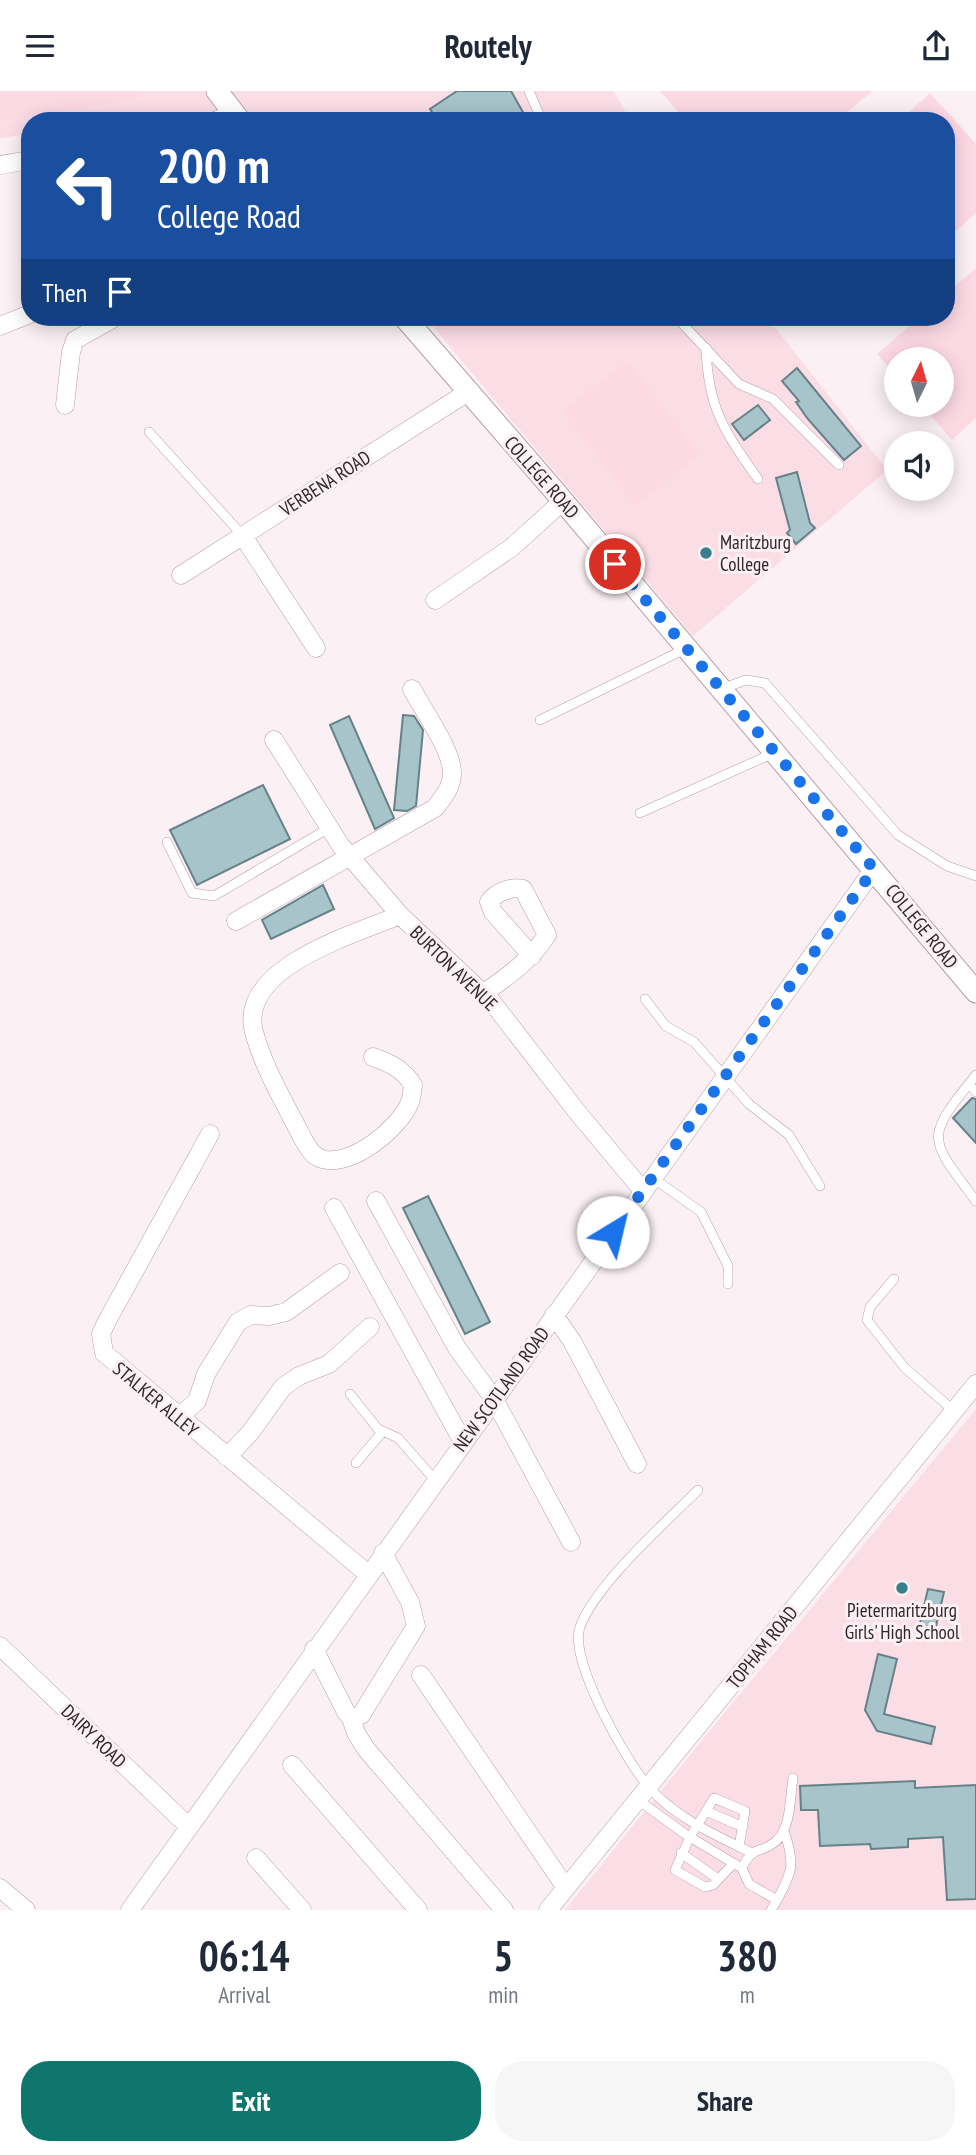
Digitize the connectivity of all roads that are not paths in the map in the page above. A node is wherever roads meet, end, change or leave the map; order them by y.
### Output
1 (217, 91) edge
2 (529, 91) edge
3 (227, 112) edge
4 (538, 112) edge
5 (21, 162) edge
6 (0, 165) edge
7 (21, 318) edge
8 (0, 326) edge
9 (100, 326) edge
10 (412, 326) edge
11 (685, 326) edge
12 (706, 348) junction
13 (468, 392) junction
14 (65, 405) dead end
15 (149, 432) dead end
16 (839, 465) dead end
17 (758, 479) dead end
18 (563, 501) junction
19 (243, 536) junction
20 (181, 575) dead end
21 (435, 600) dead end
22 (316, 648) dead end
23 (685, 649) junction
24 (412, 689) dead end
25 (721, 689) junction
26 (540, 720) dead end
27 (274, 740) dead end
28 (776, 752) junction
29 (640, 813) dead end
30 (329, 828) junction
31 (167, 842) dead end
32 (349, 856) junction
33 (874, 869) junction
34 (976, 876) edge
35 (400, 915) junction
36 (236, 921) dead end
37 (532, 956) dead end
38 (976, 992) edge
39 (483, 994) junction
40 (645, 999) dead end
41 (373, 1057) dead end
42 (976, 1075) edge
43 (726, 1076) junction
44 (969, 1084) junction
45 (976, 1092) edge
46 (210, 1134) dead end
47 (648, 1184) junction
48 (820, 1186) dead end
49 (376, 1201) dead end
50 (976, 1201) edge
51 (334, 1208) dead end
52 (340, 1273) dead end
53 (894, 1279) dead end
54 (728, 1284) dead end
55 (554, 1315) junction
56 (370, 1327) dead end
57 (976, 1384) edge
58 (350, 1394) dead end
59 (494, 1399) junction
60 (954, 1411) junction
61 (178, 1417) junction
62 (383, 1431) junction
63 (463, 1442) junction
64 (227, 1457) junction
65 (356, 1464) dead end
66 (637, 1464) dead end
67 (435, 1481) junction
68 (698, 1490) dead end
69 (571, 1542) dead end
70 (383, 1553) junction
71 (368, 1574) junction
72 (0, 1646) edge
73 (314, 1650) junction
74 (422, 1675) dead end
75 (351, 1718) junction
76 (292, 1765) dead end
77 (793, 1778) dead end
78 (643, 1793) junction
79 (706, 1811) junction
80 (188, 1826) junction
81 (698, 1826) junction
82 (743, 1827) junction
83 (784, 1831) junction
84 (690, 1837) junction
85 (739, 1847) junction
86 (750, 1852) junction
87 (681, 1853) junction
88 (256, 1858) dead end
89 (738, 1866) junction
90 (718, 1879) junction
91 (0, 1888) edge
92 (566, 1888) junction
93 (776, 1900) junction
94 (26, 1910) edge
95 (130, 1910) edge
96 (302, 1910) edge
97 (418, 1910) edge
98 (504, 1910) edge
99 (548, 1910) edge
100 (771, 1910) edge

1 - 3 street
2 - 4 lane
5 - 6 street
7 - 8 street
9 - 14 street
10 - 13 street, COLLEGE ROAD
11 - 12 lane
12 - 16 lane
12 - 17 lane
13 - 18 street, COLLEGE ROAD
13 - 19 street, VERBENA ROAD
15 - 19 lane
18 - 21 street
18 - 23 street, COLLEGE ROAD
19 - 20 street, VERBENA ROAD
19 - 22 street
23 - 25 street, COLLEGE ROAD
23 - 26 lane
24 - 32 street
25 - 28 street, COLLEGE ROAD
25 - 34 lane
27 - 30 street, BURTON AVENUE
28 - 29 lane
28 - 33 street, COLLEGE ROAD
30 - 31 lane
30 - 32 street, BURTON AVENUE
32 - 35 street, BURTON AVENUE
32 - 36 street
33 - 38 street, COLLEGE ROAD
33 - 43 street, NEW SCOTLAND ROAD
35 - 39 street, BURTON AVENUE
35 - 41 street
37 - 39 street
39 - 47 street, BURTON AVENUE
40 - 43 lane
42 - 44 lane
43 - 47 street, NEW SCOTLAND ROAD
43 - 48 lane
44 - 45 lane
44 - 50 lane
46 - 61 street, STALKER ALLEY
47 - 54 lane
47 - 55 street, NEW SCOTLAND ROAD
49 - 59 street
51 - 63 street
52 - 61 street
53 - 60 lane
55 - 59 street, NEW SCOTLAND ROAD
55 - 66 street
56 - 64 street
57 - 60 street, TOPHAM ROAD
58 - 62 lane
59 - 63 street, NEW SCOTLAND ROAD
59 - 69 street
60 - 78 street, TOPHAM ROAD
61 - 64 street, STALKER ALLEY
62 - 65 lane
62 - 67 lane
63 - 67 street, NEW SCOTLAND ROAD
64 - 71 street, STALKER ALLEY
67 - 70 street, NEW SCOTLAND ROAD
68 - 78 lane
70 - 71 street, NEW SCOTLAND ROAD
70 - 75 street
71 - 73 street, NEW SCOTLAND ROAD
72 - 80 street, DAIRY ROAD
73 - 75 street
73 - 80 street, NEW SCOTLAND ROAD
74 - 92 street
75 - 98 street
76 - 97 street
77 - 83 lane
78 - 81 lane
78 - 84 lane
78 - 92 street, TOPHAM ROAD
79 - 81 lane
79 - 82 lane
79 - 82 lane
80 - 95 street, NEW SCOTLAND ROAD
81 - 84 lane
81 - 85 lane
82 - 85 lane
83 - 86 lane
83 - 93 lane
84 - 87 lane
84 - 89 lane
85 - 86 lane
86 - 89 lane
87 - 90 lane
87 - 90 lane
88 - 96 street
89 - 90 lane
89 - 93 lane
91 - 94 street
92 - 99 street, TOPHAM ROAD
93 - 100 lane

